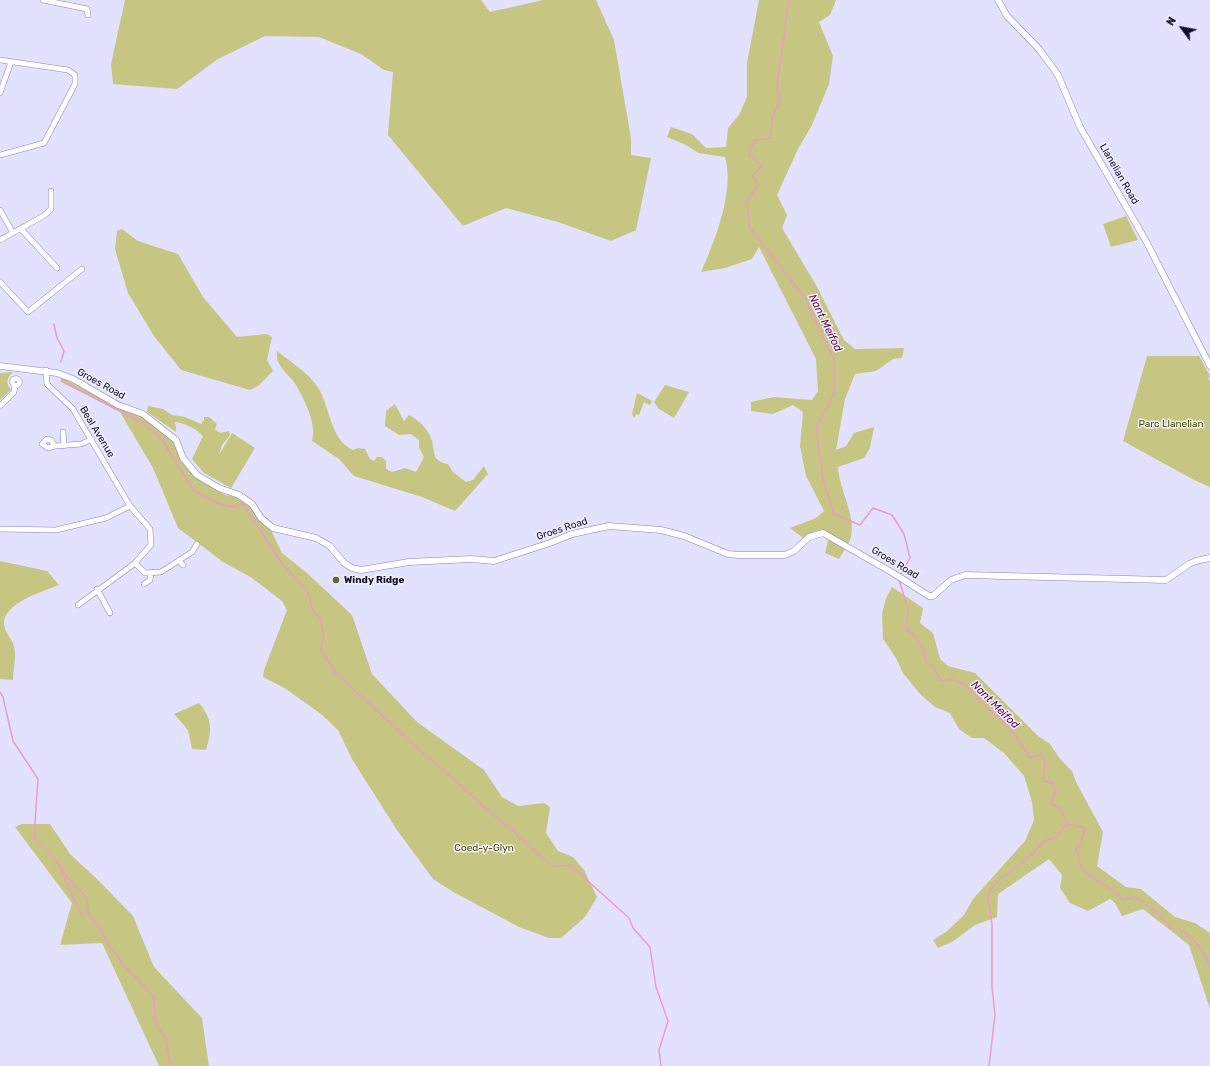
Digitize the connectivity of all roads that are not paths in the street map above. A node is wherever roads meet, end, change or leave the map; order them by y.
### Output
1 (44, 0) edge
2 (998, 0) edge
3 (88, 15) dead end
4 (0, 60) edge
5 (11, 62) junction
6 (0, 93) edge
7 (0, 155) edge
8 (49, 195) dead end
9 (0, 211) edge
10 (21, 229) junction
11 (13, 233) junction
12 (0, 240) edge
13 (57, 268) dead end
14 (82, 269) dead end
15 (0, 282) edge
16 (0, 366) edge
17 (1210, 366) edge
18 (46, 370) junction
19 (15, 386) dead end
20 (0, 406) edge
21 (63, 432) dead end
22 (92, 439) junction
23 (55, 446) dead end
24 (64, 446) junction
25 (130, 506) junction
26 (0, 529) edge
27 (197, 544) dead end
28 (1210, 558) edge
29 (179, 560) junction
30 (135, 563) junction
31 (183, 565) dead end
32 (151, 572) junction
33 (144, 584) dead end
34 (97, 589) junction
35 (78, 605) dead end
36 (110, 613) dead end

1 - 3 street
2 - 17 street, Llanelian Road
4 - 5 street
5 - 6 street
5 - 7 street
8 - 10 street
9 - 11 street
10 - 11 street
10 - 13 street
11 - 12 street
14 - 15 street
16 - 18 street, Groes Road
18 - 22 street, Beal Avenue
18 - 28 street, Groes Road
19 - 20 street
21 - 24 street
22 - 24 street
22 - 25 street, Beal Avenue
23 - 24 street
25 - 26 street
25 - 30 street, Beal Avenue
27 - 29 street
29 - 31 street
29 - 32 street
30 - 32 street
30 - 34 street, Beal Avenue
32 - 33 street
34 - 35 street, Beal Avenue
34 - 36 street

